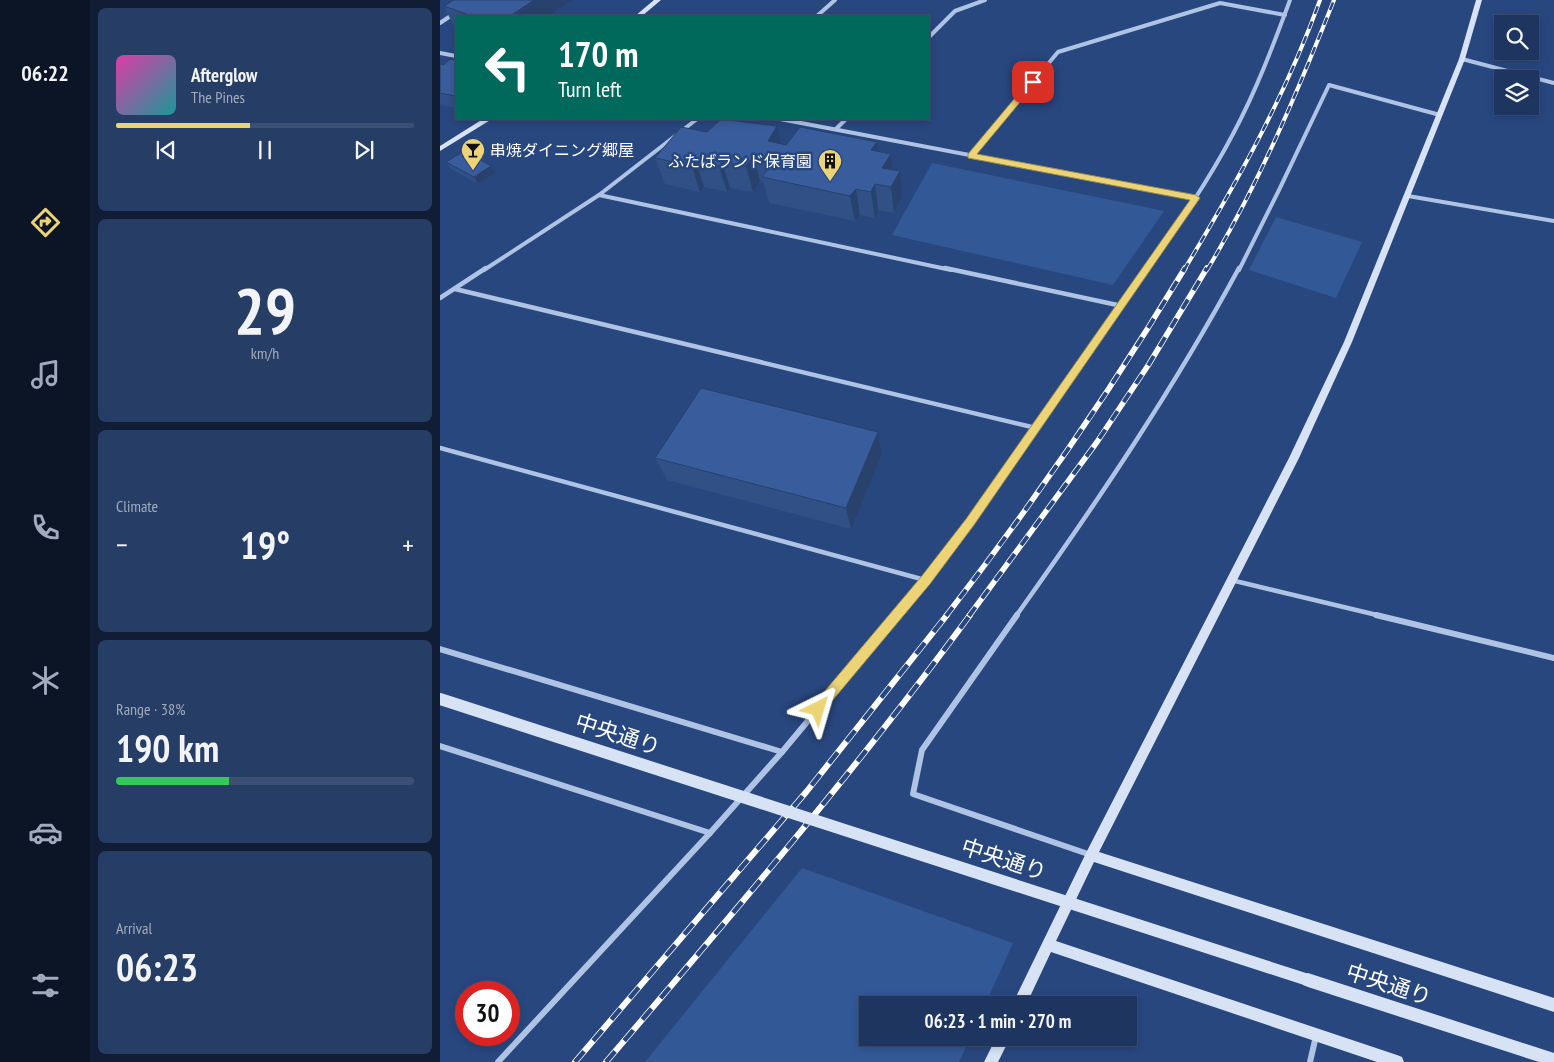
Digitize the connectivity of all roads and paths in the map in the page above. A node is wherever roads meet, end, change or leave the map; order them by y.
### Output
1 (658, 0) edge
2 (835, 0) edge
3 (985, 0) edge
4 (1290, 0) edge
5 (1479, 0) edge
6 (462, 9) edge
7 (639, 15) edge
8 (817, 15) edge
9 (1285, 15) junction
10 (440, 22) edge
11 (930, 36) edge
12 (440, 53) edge
13 (455, 56) edge
14 (1462, 59) junction
15 (1554, 83) edge
16 (1440, 115) junction
17 (486, 120) edge
18 (696, 120) edge
19 (786, 120) edge
20 (845, 120) edge
21 (836, 129) junction
22 (440, 149) edge
23 (971, 156) junction
24 (599, 195) junction
25 (1408, 196) junction
26 (1196, 198) junction
27 (1554, 221) edge
28 (455, 290) junction
29 (440, 298) edge
30 (1122, 306) junction
31 (1036, 428) junction
32 (440, 448) edge
33 (925, 580) junction
34 (1231, 580) junction
35 (440, 649) edge
36 (1554, 658) edge
37 (440, 699) edge
38 (440, 746) edge
39 (782, 752) junction
40 (710, 833) junction
41 (1091, 856) junction
42 (1048, 945) junction
43 (1022, 996) edge
44 (1554, 1005) edge
45 (1316, 1036) junction
46 (999, 1046) edge
47 (1554, 1060) edge
48 (498, 1062) edge
49 (991, 1062) edge
50 (1310, 1062) edge
51 (1397, 1062) edge

1 - 7 street
2 - 8 street
3 - 11 street
4 - 9 street
5 - 14 street
6 - 10 street
9 - 23 street
9 - 26 street
12 - 13 street
14 - 15 street
14 - 16 street
16 - 25 street
16 - 41 street
17 - 22 street
18 - 24 street
19 - 21 street
20 - 21 street
21 - 23 street
23 - 26 street
24 - 28 street
24 - 30 street
25 - 27 street
25 - 34 street
26 - 30 street
28 - 29 street
28 - 31 street
30 - 31 street
31 - 33 street
32 - 33 street
33 - 39 street
34 - 36 street
34 - 41 street
35 - 39 street
37 - 47 street, 中央通り, bridge
38 - 40 street
39 - 40 street
40 - 48 street
41 - 42 street
41 - 44 street
42 - 43 street
42 - 45 street
45 - 50 street
45 - 51 street
46 - 49 street

